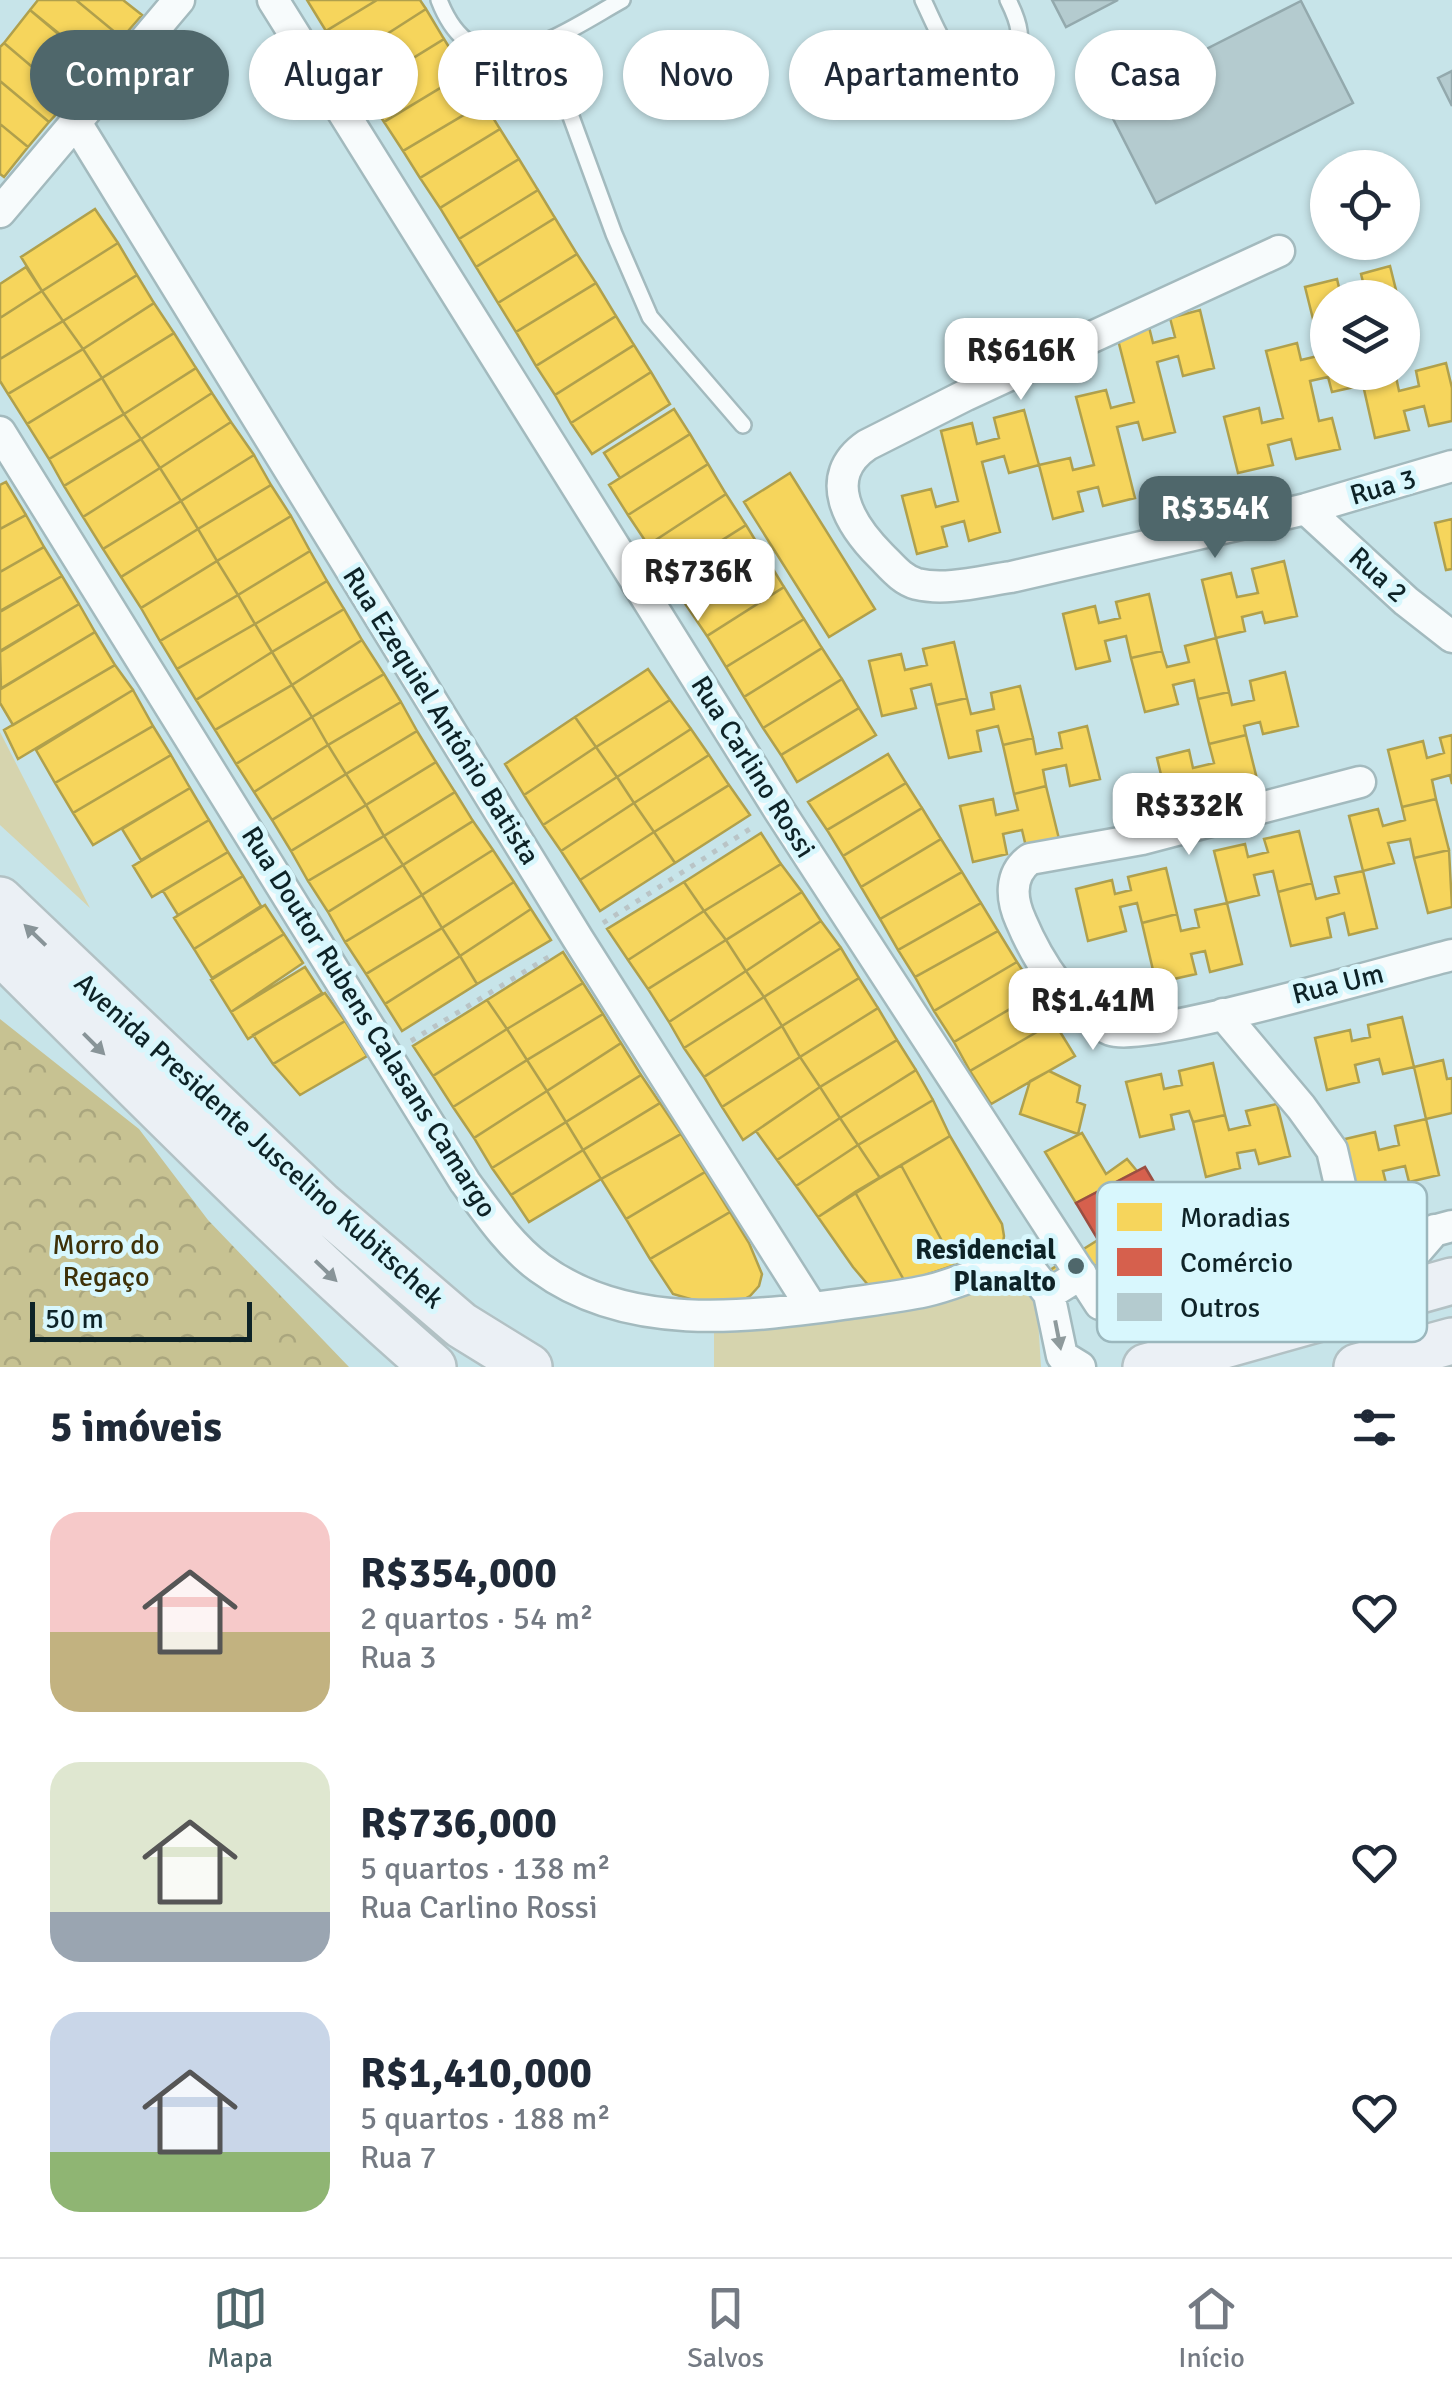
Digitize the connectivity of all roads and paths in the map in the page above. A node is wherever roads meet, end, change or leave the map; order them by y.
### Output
1 (179, 0) edge
2 (273, 0) edge
3 (439, 0) edge
4 (622, 0) edge
5 (923, 0) edge
6 (1008, 0) edge
7 (454, 30) edge
8 (568, 30) edge
9 (572, 120) edge
10 (75, 121) junction
11 (0, 212) edge
12 (1279, 251) dead end
13 (743, 425) dead end
14 (0, 432) edge
15 (1452, 466) edge
16 (1306, 509) junction
17 (1439, 614) edge
18 (1452, 637) edge
19 (1360, 782) dead end
20 (779, 810) junction
21 (0, 900) edge
22 (578, 939) junction
23 (0, 950) edge
24 (1452, 955) edge
25 (1223, 1014) junction
26 (388, 1056) junction
27 (1339, 1182) edge
28 (1081, 1274) junction
29 (1452, 1282) edge
30 (1427, 1289) edge
31 (1050, 1294) junction
32 (1097, 1299) edge
33 (812, 1308) junction
34 (1452, 1341) edge
35 (1236, 1342) edge
36 (1404, 1361) edge
37 (434, 1367) edge
38 (529, 1367) edge
39 (1080, 1367) edge
40 (1146, 1367) edge
41 (1357, 1367) edge

1 - 10 street
2 - 20 street, Rua Carlino Rossi
3 - 7 lane
4 - 8 lane
5 - 6 lane
9 - 13 lane
10 - 11 street
10 - 22 street, Rua Ezequiel Antônio Batista
12 - 16 street, Rua 3
14 - 26 street, Rua Doutor Rubens Calasans Camargo
15 - 16 street, Rua 3
16 - 17 street, Rua 2
17 - 18 street, Rua 2
19 - 25 street, Rua Um
20 - 22 path
20 - 28 street, Rua Carlino Rossi
38 -> 21 main road, Avenida Presidente Juscelino Kubitschek
22 - 26 path
22 - 33 street, Rua Ezequiel Antônio Batista
23 -> 37 main road, Avenida Presidente Juscelino Kubitschek
24 - 25 street, Rua Um
25 - 27 street
26 - 33 street, Rua Doutor Rubens Calasans Camargo
28 - 31 street
28 - 32 street, Rua Carlino Rossi
29 - 30 main road
31 - 33 street, Rua Doutor Rubens Calasans Camargo
31 -> 39 street
34 - 36 main road
35 - 40 main road
36 - 41 main road

